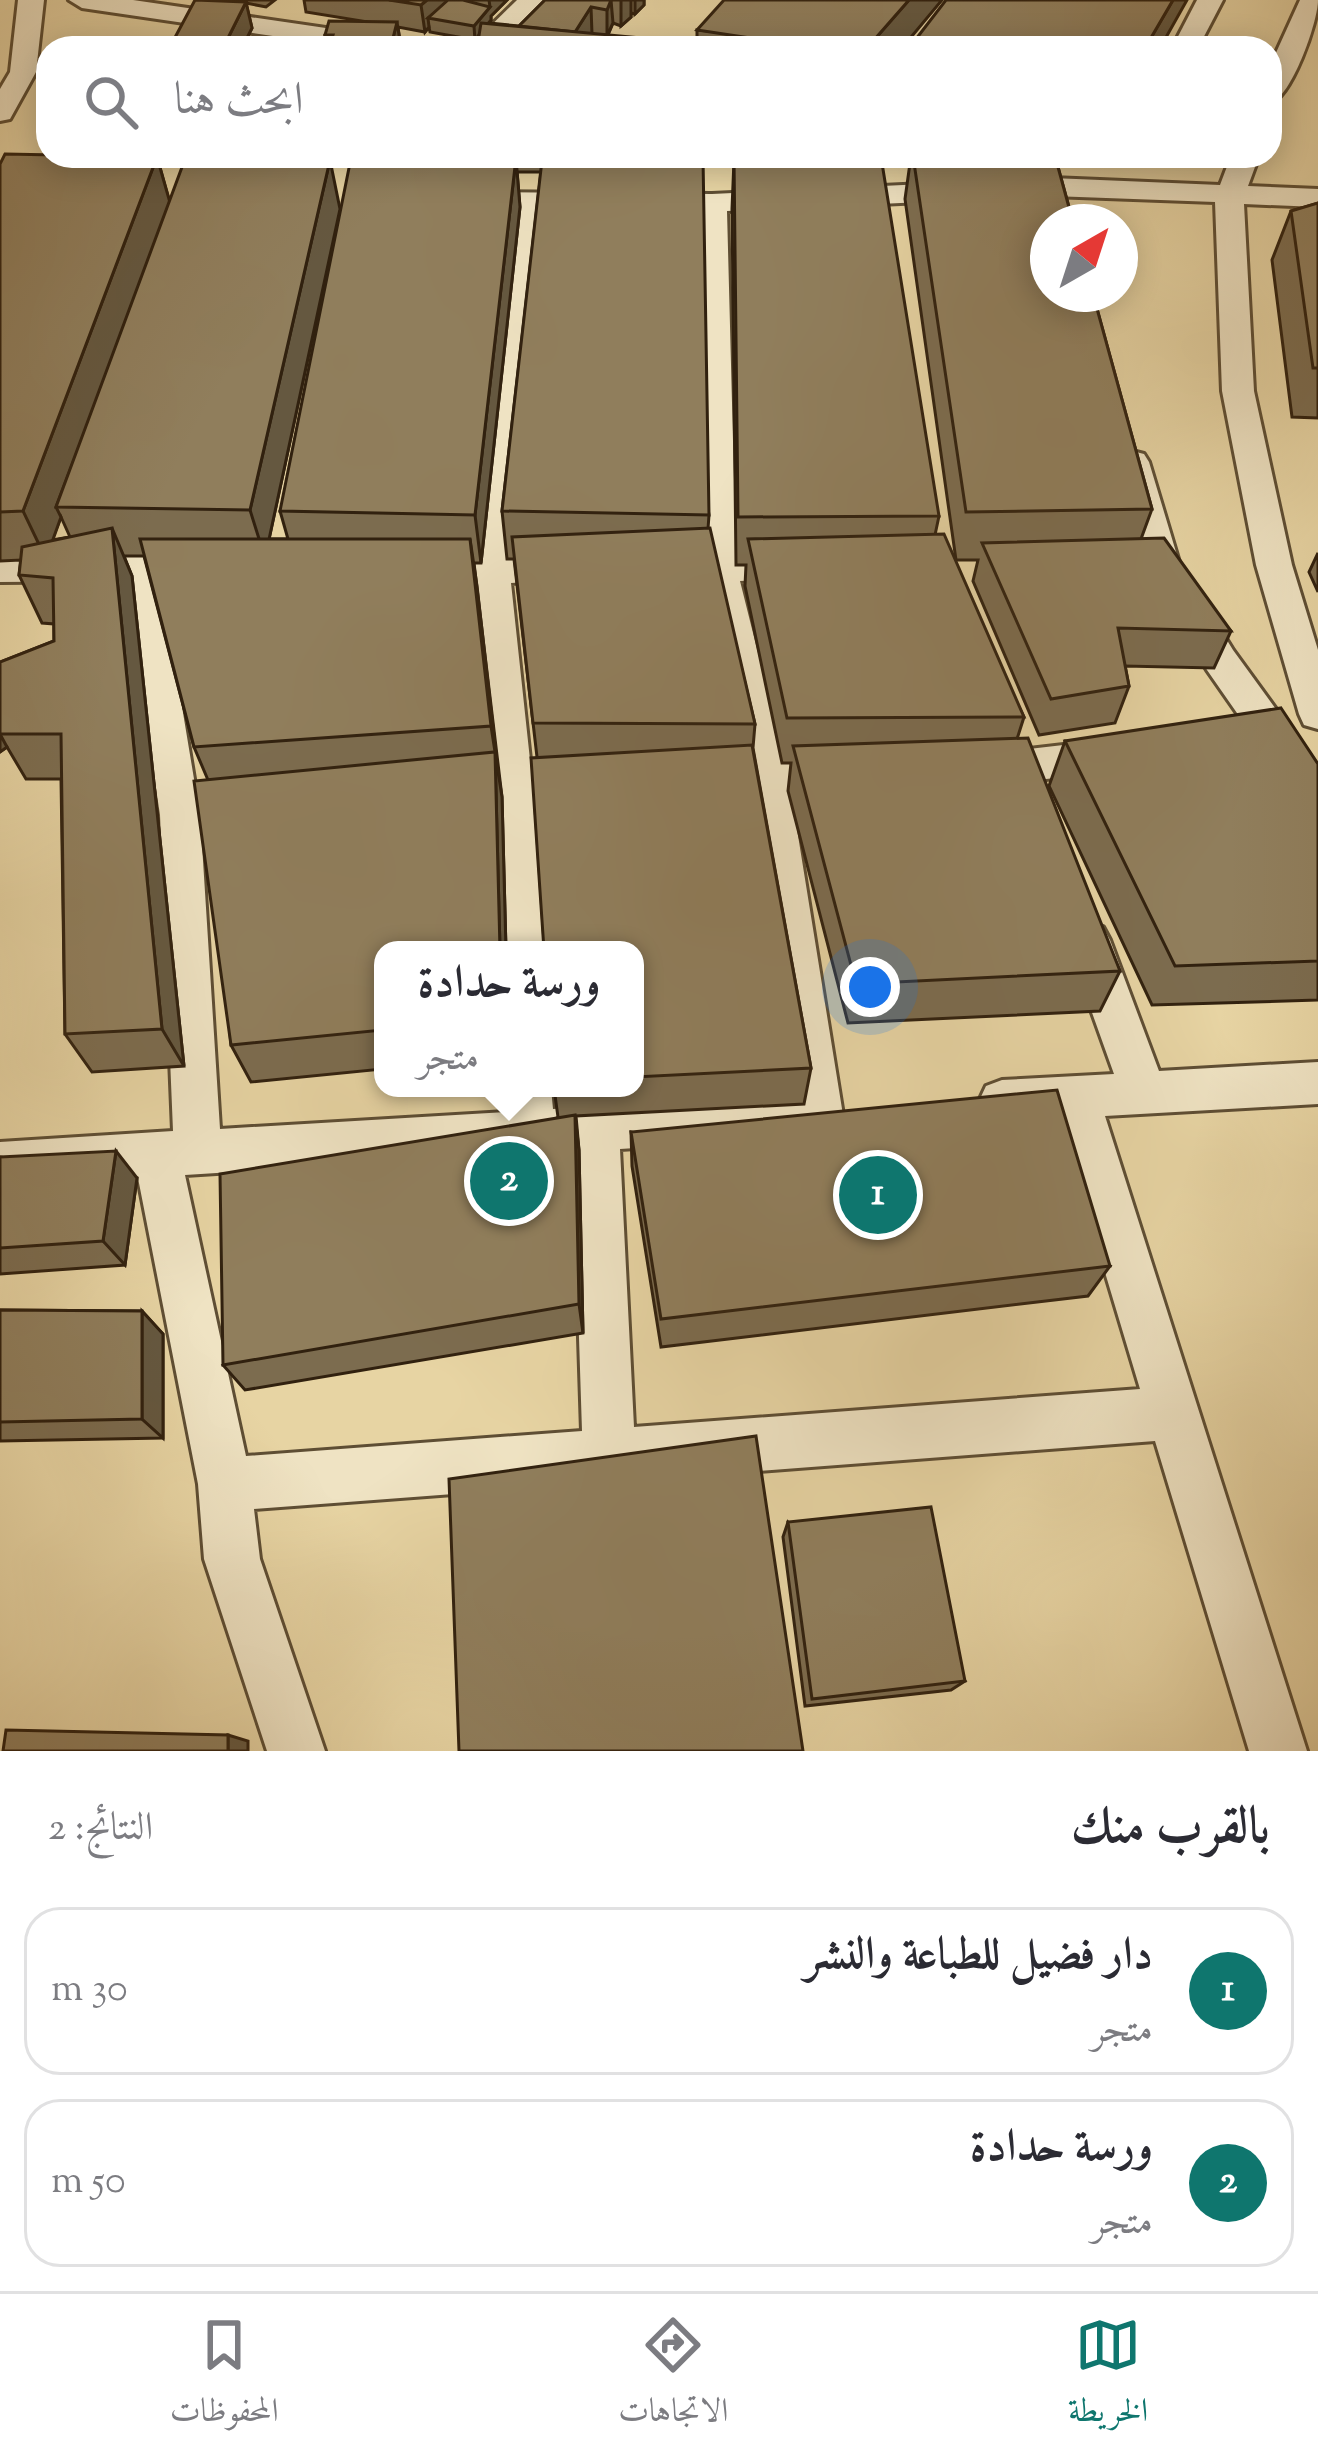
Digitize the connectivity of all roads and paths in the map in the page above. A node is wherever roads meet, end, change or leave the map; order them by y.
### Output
1 (32, 0) edge
2 (82, 0) edge
3 (289, 0) edge
4 (532, 0) edge
5 (1210, 0) edge
6 (1313, 0) edge
7 (248, 36) edge
8 (254, 36) edge
9 (494, 36) edge
10 (1191, 36) edge
11 (1282, 68) edge
12 (0, 113) edge
13 (1240, 168) edge
14 (1052, 188) junction
15 (885, 192) junction
16 (441, 194) edge
17 (1229, 198) junction
18 (1318, 198) edge
19 (531, 201) junction
20 (712, 202) junction
21 (1057, 204) edge
22 (892, 238) edge
23 (1122, 428) edge
24 (1161, 562) junction
25 (1117, 565) edge
26 (718, 566) junction
27 (141, 567) junction
28 (233, 567) edge
29 (0, 569) edge
30 (374, 569) edge
31 (830, 570) edge
32 (492, 572) junction
33 (1318, 714) edge
34 (1007, 725) edge
35 (1270, 731) junction
36 (1226, 738) edge
37 (1159, 748) edge
38 (1026, 768) junction
39 (956, 771) edge
40 (886, 773) edge
41 (769, 778) junction
42 (675, 780) edge
43 (629, 781) edge
44 (512, 783) junction
45 (417, 792) edge
46 (1318, 798) edge
47 (299, 803) edge
48 (1041, 811) edge
49 (180, 814) junction
50 (1072, 898) edge
51 (521, 941) edge
52 (1318, 1082) edge
53 (1142, 1091) junction
54 (1075, 1095) junction
55 (959, 1104) edge
56 (530, 1111) edge
57 (596, 1130) junction
58 (178, 1156) junction
59 (0, 1164) edge
60 (1173, 1413) junction
61 (609, 1453) junction
62 (225, 1484) junction
63 (296, 1751) edge
64 (1278, 1751) edge

1 - 12 street
2 - 7 street
3 - 8 street
4 - 9 street
5 - 10 street
6 - 11 street
13 - 17 street
14 - 15 street
14 - 17 street
14 - 21 street
15 - 20 street
15 - 22 street
16 - 19 street
17 - 18 street
17 - 33 street
19 - 20 street
19 - 32 street
20 - 26 street
23 - 24 street
24 - 25 street
24 - 35 street
26 - 31 street
26 - 32 street
26 - 41 street
27 - 28 street
27 - 29 street
27 - 49 street
30 - 32 street
32 - 44 street
34 - 38 street
35 - 36 street
35 - 46 street
37 - 38 street
38 - 39 street
38 - 48 street
40 - 41 street
41 - 42 street
41 - 57 street
43 - 44 street
44 - 45 street
44 - 51 street
47 - 49 street
49 - 58 street
50 - 53 street
52 - 53 street
53 - 54 street
54 - 55 street
54 - 60 street
56 - 57 street
56 - 58 street
57 - 61 street
58 - 59 street
58 - 62 street
60 - 61 street
60 - 64 street
61 - 62 street
62 - 63 street

